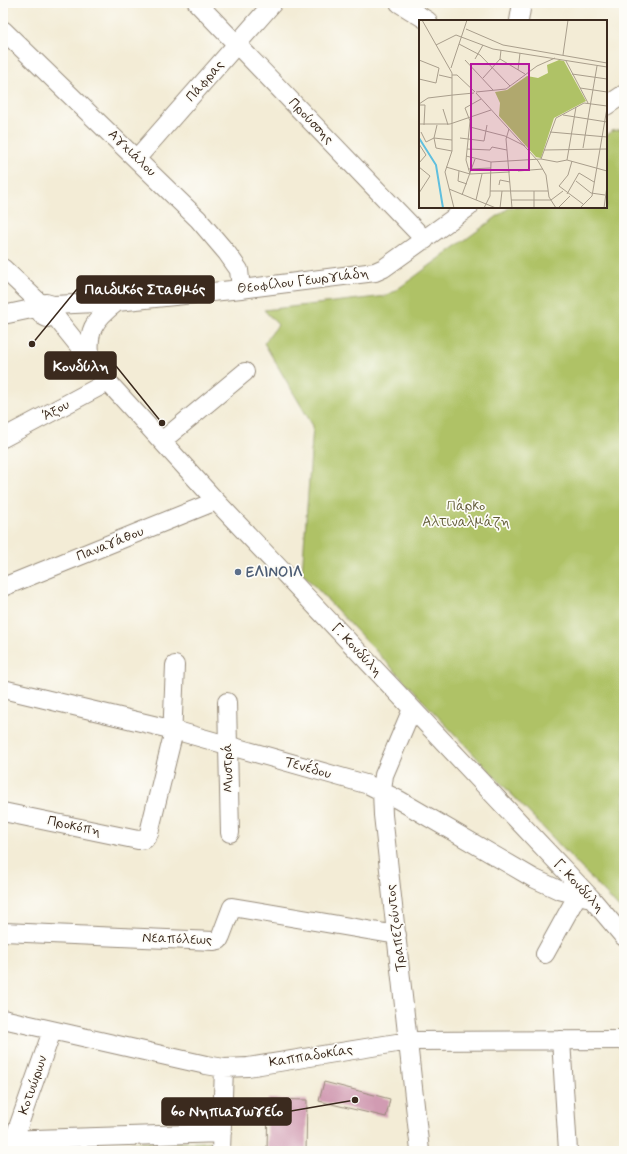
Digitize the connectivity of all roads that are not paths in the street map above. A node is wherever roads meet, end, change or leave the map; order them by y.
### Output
1 (197, 3) edge
2 (273, 3) edge
3 (399, 3) edge
4 (522, 3) edge
5 (426, 20) edge
6 (519, 20) edge
7 (3, 30) edge
8 (238, 44) junction
9 (624, 94) edge
10 (607, 105) edge
11 (137, 158) junction
12 (468, 208) edge
13 (425, 240) junction
14 (3, 268) edge
15 (241, 289) junction
16 (117, 302) junction
17 (48, 311) junction
18 (3, 316) edge
19 (91, 362) junction
20 (246, 372) dead end
21 (108, 382) junction
22 (3, 438) edge
23 (163, 440) junction
24 (216, 501) junction
25 (3, 587) edge
26 (175, 665) dead end
27 (3, 689) edge
28 (227, 702) dead end
29 (412, 709) junction
30 (174, 730) junction
31 (227, 744) junction
32 (382, 791) junction
33 (3, 812) edge
34 (230, 833) dead end
35 (584, 897) junction
36 (3, 932) edge
37 (397, 935) junction
38 (624, 937) edge
39 (545, 954) dead end
40 (3, 1019) edge
41 (52, 1031) junction
42 (409, 1040) junction
43 (561, 1040) junction
44 (624, 1040) edge
45 (224, 1068) junction
46 (222, 1133) junction
47 (9, 1144) edge
48 (221, 1151) edge
49 (420, 1151) edge
50 (568, 1151) edge

1 - 8 street, Προύσσης
2 - 8 street, Πάφρας
3 - 5 street
4 - 6 street
7 - 11 street, Αγχιάλου
8 - 11 street, Πάφρας
8 - 13 street, Προύσσης
9 - 10 street
11 - 15 street, Αγχιάλου
12 - 13 street, Θεοφίλου Γεωργιάδη
13 - 15 street, Θεοφίλου Γεωργιάδη
14 - 17 street
15 - 16 street, Θεοφίλου Γεωργιάδη
16 - 17 street, Θεοφίλου Γεωργιάδη
16 - 19 street
17 - 18 street, Θεοφίλου Γεωργιάδη
17 - 19 street, Γ. Κονδύλη
19 - 21 street, Γ. Κονδύλη
20 - 23 street
21 - 22 street, Άξου
21 - 23 street, Γ. Κονδύλη
23 - 24 street, Γ. Κονδύλη
24 - 25 street, Παναγάθου
24 - 29 street, Γ. Κονδύλη
26 - 30 street
27 - 30 street, Τενέδου
28 - 31 street, Μυστρά
29 - 32 street, Τραπεζούντος
29 - 35 street, Γ. Κονδύλη
30 - 31 street, Τενέδου
30 - 33 street, Προκόπη
31 - 32 street, Τενέδου
31 - 34 street, Μυστρά
32 - 35 street, Τενέδου
32 - 37 street, Τραπεζούντος
35 - 38 street, Γ. Κονδύλη
35 - 39 street
36 - 37 street, Νεαπόλεως
37 - 42 street, Τραπεζούντος
40 - 41 street, Καππαδοκίας
41 - 45 street, Καππαδοκίας
41 - 47 street, Κοτυώρων
42 - 43 street, Καππαδοκίας
42 - 45 street, Καππαδοκίας
42 - 49 street, Τραπεζούντος
43 - 44 street, Καππαδοκίας
43 - 50 street
45 - 46 street
46 - 47 street
46 - 48 street

